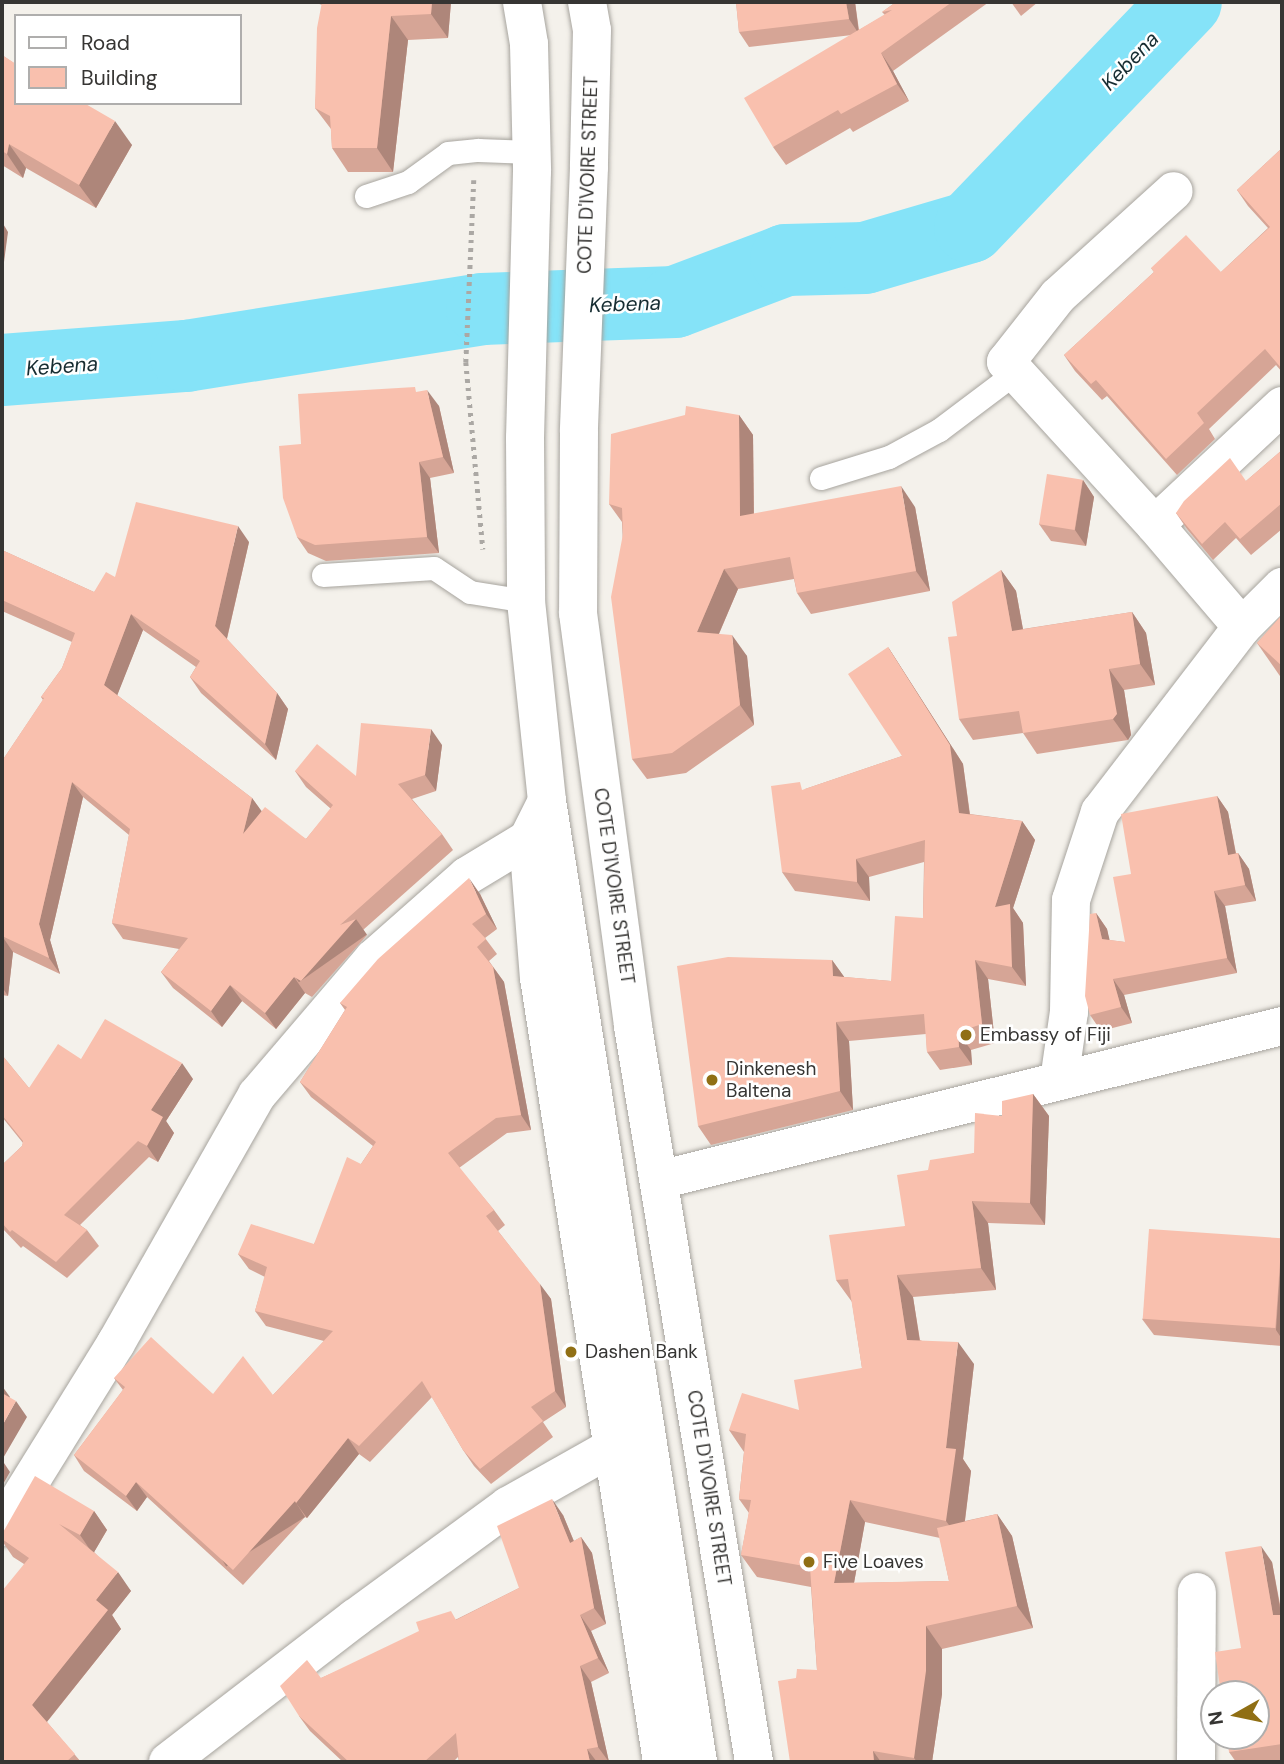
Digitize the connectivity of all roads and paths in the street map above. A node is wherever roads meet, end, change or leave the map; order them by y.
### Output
1 (522, 2) edge
2 (587, 2) edge
3 (478, 150) junction
4 (532, 161) junction
5 (1174, 191) dead end
6 (366, 196) dead end
7 (1016, 372) junction
8 (1282, 406) edge
9 (821, 478) dead end
10 (1155, 525) junction
11 (323, 575) dead end
12 (1282, 587) edge
13 (487, 595) junction
14 (526, 601) junction
15 (1242, 627) junction
16 (547, 801) junction
17 (528, 839) junction
18 (1282, 1026) edge
19 (1059, 1081) junction
20 (659, 1180) junction
21 (611, 1448) junction
22 (2, 1527) edge
23 (1197, 1592) dead end
24 (168, 1762) edge
25 (662, 1762) edge
26 (698, 1762) edge
27 (754, 1762) edge
28 (1196, 1762) edge

1 - 4 main road
2 - 20 main road, COTE D'IVOIRE STREET
3 - 4 lane
3 - 6 lane
3 - 13 path
4 - 14 main road
5 - 7 main road
7 - 9 lane
7 - 10 main road
8 - 10 main road
10 - 15 main road
11 - 13 lane
12 - 15 main road
13 - 14 lane
14 - 16 main road
15 - 19 main road
16 - 17 main road
16 - 26 main road
17 - 21 main road
17 - 22 main road
18 - 19 main road
19 - 20 main road
20 - 27 main road, COTE D'IVOIRE STREET
21 - 24 main road
21 - 25 main road
23 - 28 main road

